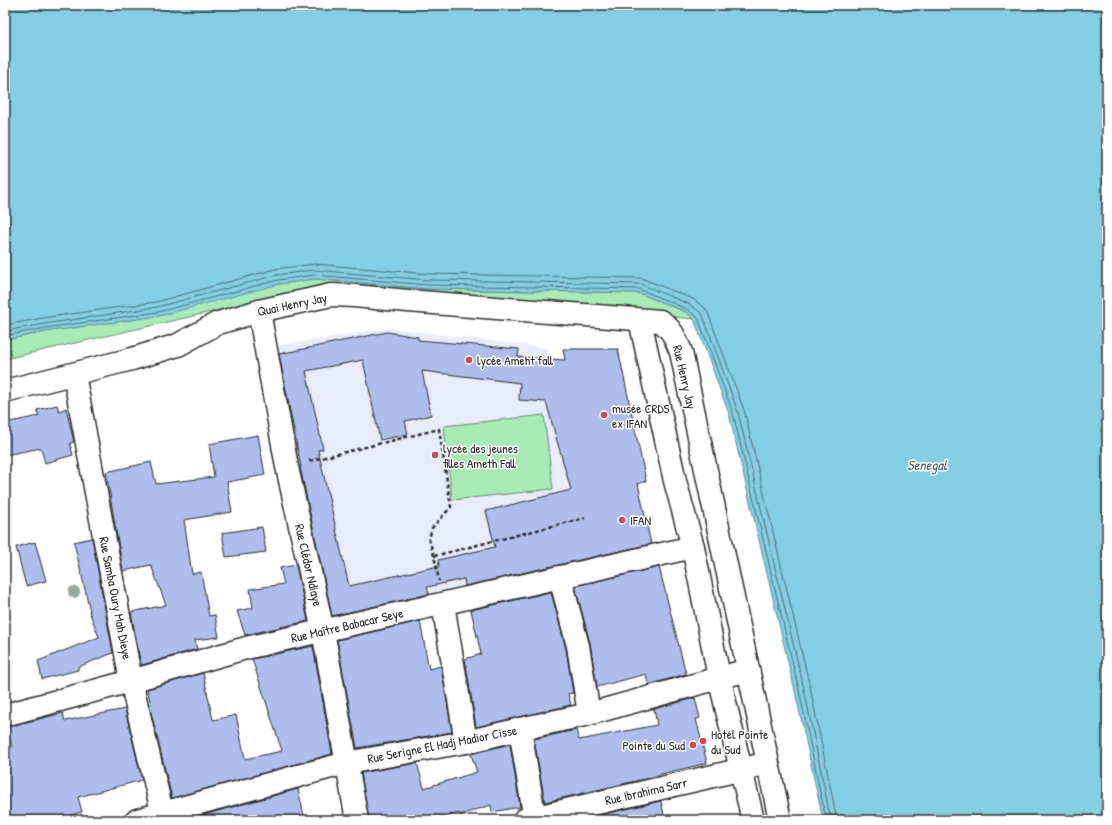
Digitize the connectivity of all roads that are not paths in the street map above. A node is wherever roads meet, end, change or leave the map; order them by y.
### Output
1 (259, 311) junction
2 (640, 320) junction
3 (74, 374) junction
4 (5, 391) edge
5 (693, 547) junction
6 (560, 577) junction
7 (443, 604) junction
8 (323, 631) junction
9 (748, 670) junction
10 (719, 677) junction
11 (131, 681) junction
12 (589, 714) junction
13 (5, 715) edge
14 (520, 729) junction
15 (466, 742) junction
16 (346, 763) junction
17 (768, 763) junction
18 (742, 770) junction
19 (163, 817) edge
20 (531, 819) edge
21 (137, 820) edge
22 (357, 820) edge
23 (753, 820) edge
24 (780, 820) edge

1 - 2 street, Quai Henry Jay
1 - 3 street, Quai Henry Jay
1 - 8 street, Rue Clédor Ndiaye
2 - 5 street
2 - 9 street, Rue Henry Jay
3 - 4 street, Quai Henry Jay
3 - 11 street, Rue Samba Oury Mah Dieye
5 - 6 street, Rue Maître Babacar Seye
5 - 10 street
6 - 7 street, Rue Maître Babacar Seye
6 - 12 street
7 - 8 street, Rue Maître Babacar Seye
7 - 15 street
8 - 11 street, Rue Maître Babacar Seye
8 - 16 street, Rue Clédor Ndiaye
9 - 10 street, Rue Serigne El Hadj Madior Cisse
9 - 17 street, Rue Henry Jay
10 - 12 street, Rue Serigne El Hadj Madior Cisse
10 - 18 street
11 - 13 street, Rue Maître Babacar Seye
11 - 19 street, Rue Samba Oury Mah Dieye
12 - 14 street, Rue Serigne El Hadj Madior Cisse
14 - 15 street, Rue Serigne El Hadj Madior Cisse
14 - 20 street
15 - 16 street, Rue Serigne El Hadj Madior Cisse
16 - 19 street, Rue Serigne El Hadj Madior Cisse
16 - 22 street, Rue Clédor Ndiaye
17 - 18 street, Rue Ibrahima Sarr
17 - 24 street, Rue Henry Jay
18 - 20 street, Rue Ibrahima Sarr
18 - 23 street
19 - 21 street, Rue Serigne El Hadj Madior Cisse

